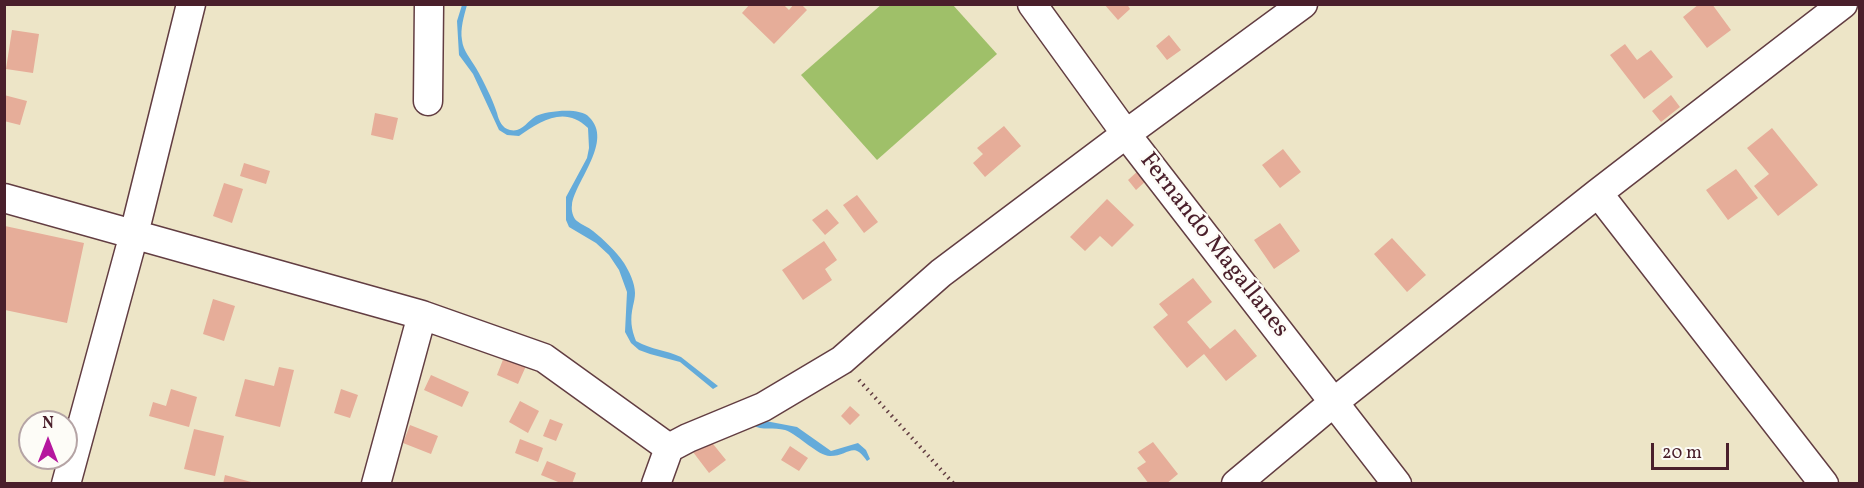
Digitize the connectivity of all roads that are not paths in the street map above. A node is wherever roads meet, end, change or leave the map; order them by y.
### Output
1 (191, 4) edge
2 (1032, 4) edge
3 (1303, 4) edge
4 (423, 6) edge
5 (1834, 7) edge
6 (428, 101) dead end
7 (1126, 134) junction
8 (1598, 193) junction
9 (4, 198) edge
10 (134, 234) junction
11 (422, 315) junction
12 (1334, 402) junction
13 (669, 448) junction
14 (66, 483) edge
15 (376, 483) edge
16 (656, 483) edge
17 (1236, 483) edge
18 (1397, 483) edge
19 (1824, 483) edge

1 - 10 street
2 - 7 street, Fernando Magallanes
3 - 7 street
4 - 6 street
5 - 8 street
7 - 12 street, Fernando Magallanes
7 - 13 street
8 - 12 street
8 - 19 street
9 - 10 street
10 - 11 street
10 - 14 street
11 - 13 street
11 - 15 street
12 - 17 street
12 - 18 street, Fernando Magallanes
13 - 16 street

